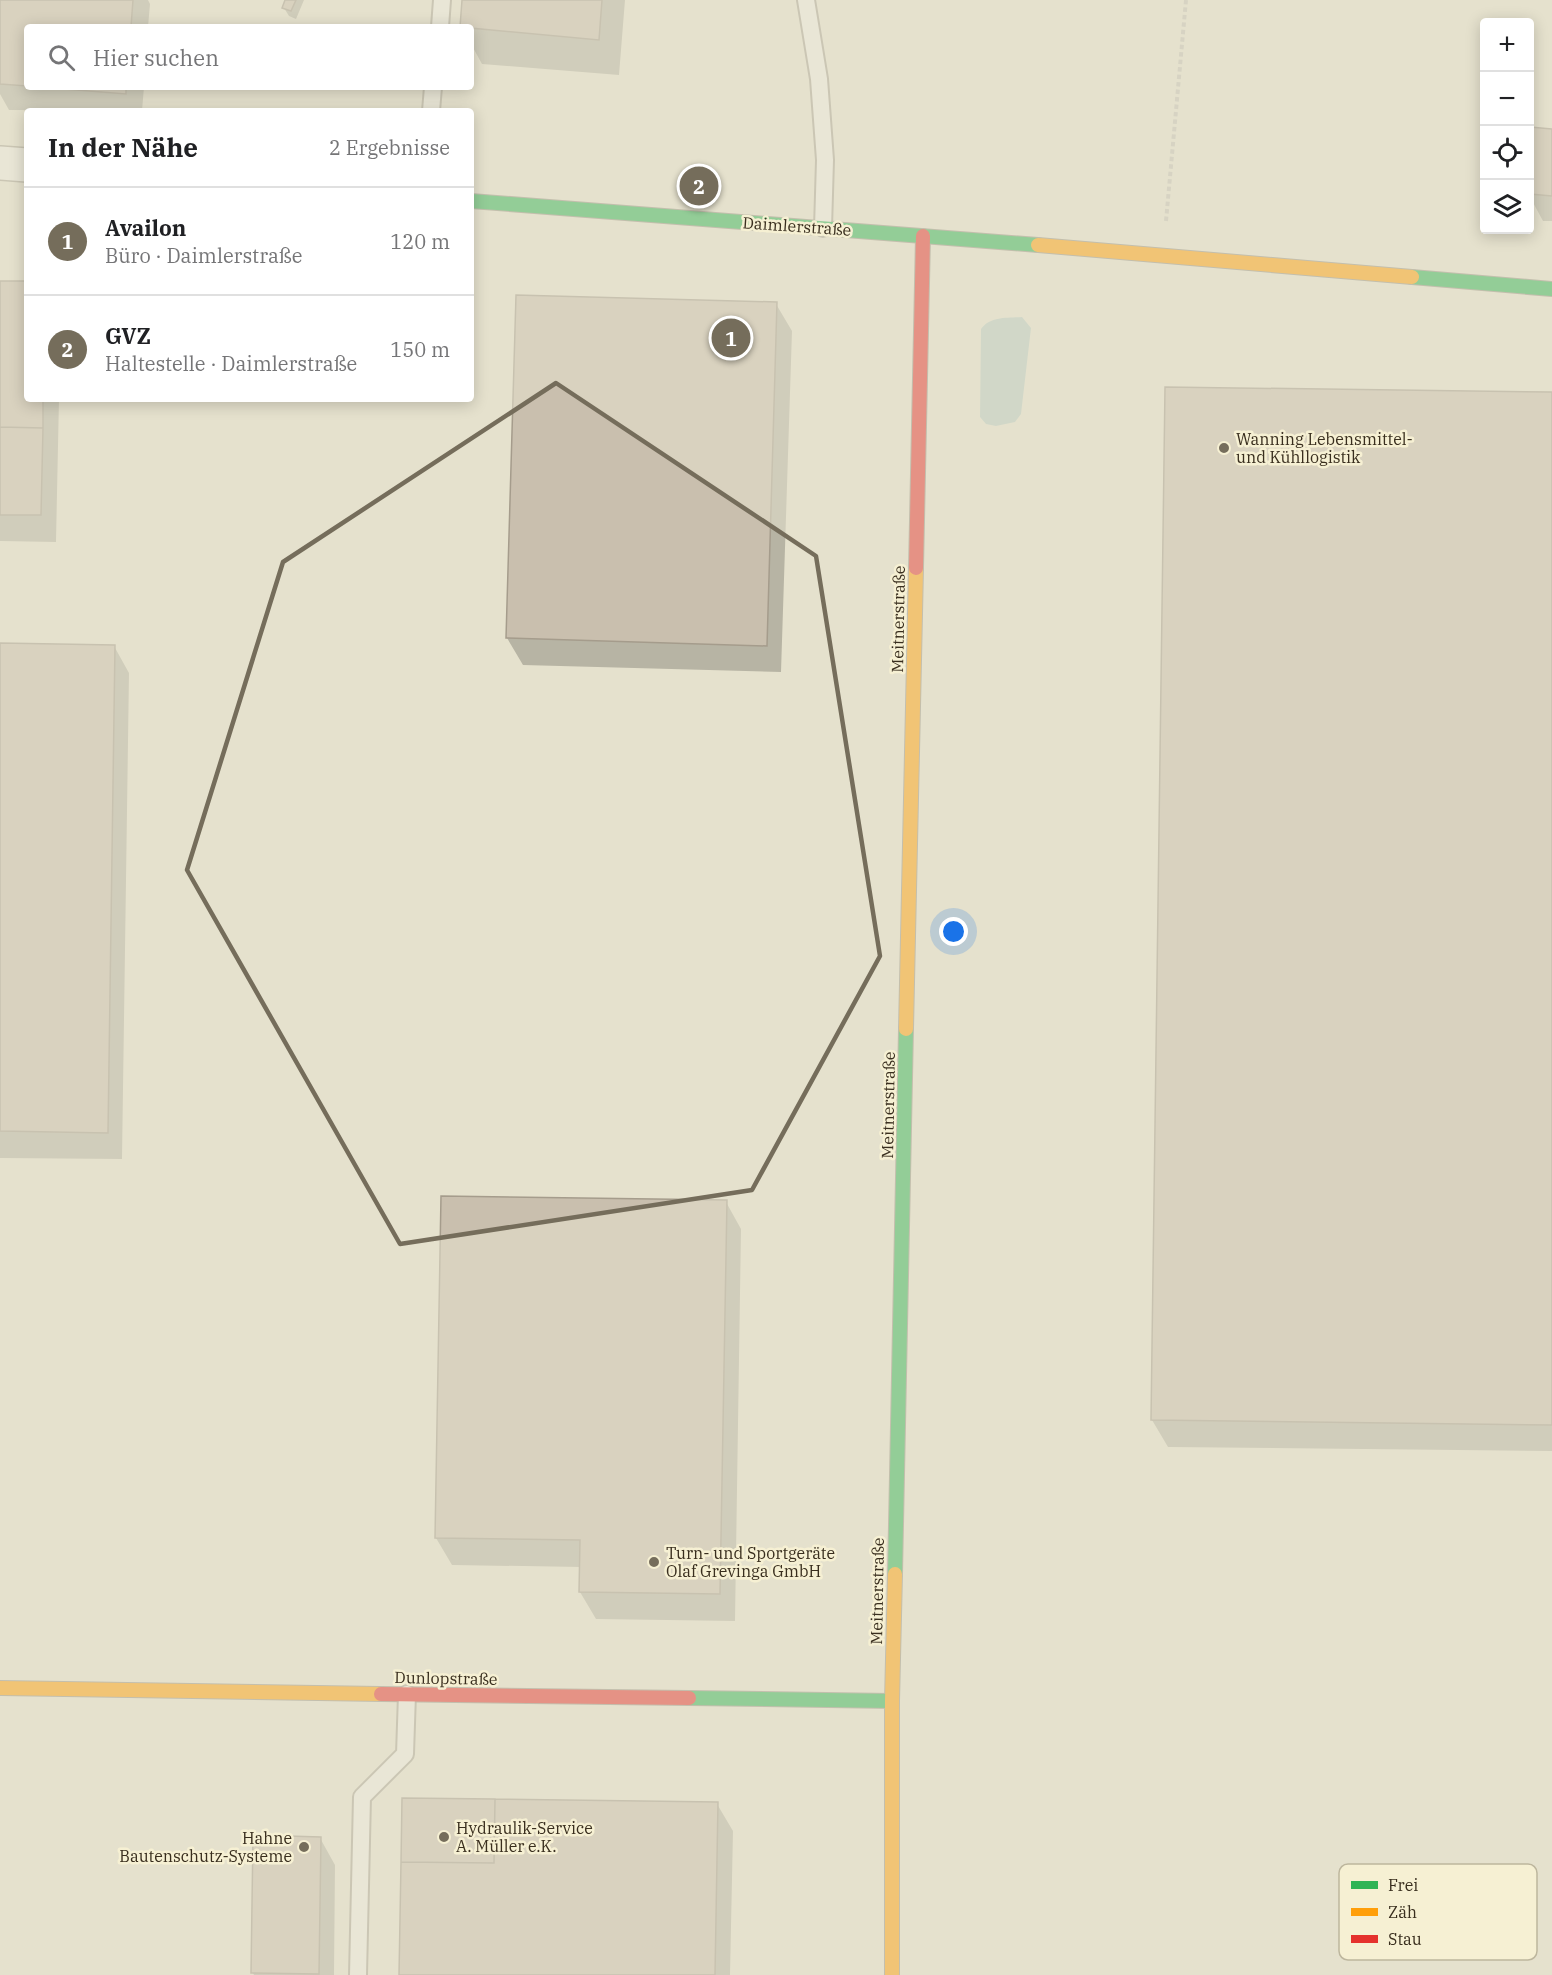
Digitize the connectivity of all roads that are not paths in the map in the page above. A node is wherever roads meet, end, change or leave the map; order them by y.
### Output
1 (442, 0) edge
2 (806, 0) edge
3 (440, 24) edge
4 (433, 90) edge
5 (431, 108) edge
6 (0, 163) edge
7 (24, 165) edge
8 (474, 201) edge
9 (823, 228) junction
10 (923, 236) junction
11 (1552, 289) edge
12 (0, 1688) edge
13 (407, 1694) junction
14 (892, 1701) junction
15 (358, 1975) edge
16 (892, 1975) edge

1 - 3 lane
2 - 9 lane
4 - 5 lane
6 - 7 street
8 - 9 street, Daimlerstraße
9 - 10 street, Daimlerstraße
10 - 11 street, Daimlerstraße
10 - 14 street, Meitnerstraße
12 - 13 street, Dunlopstraße
13 - 14 street, Dunlopstraße
13 - 15 lane
14 - 16 street, Meitnerstraße

